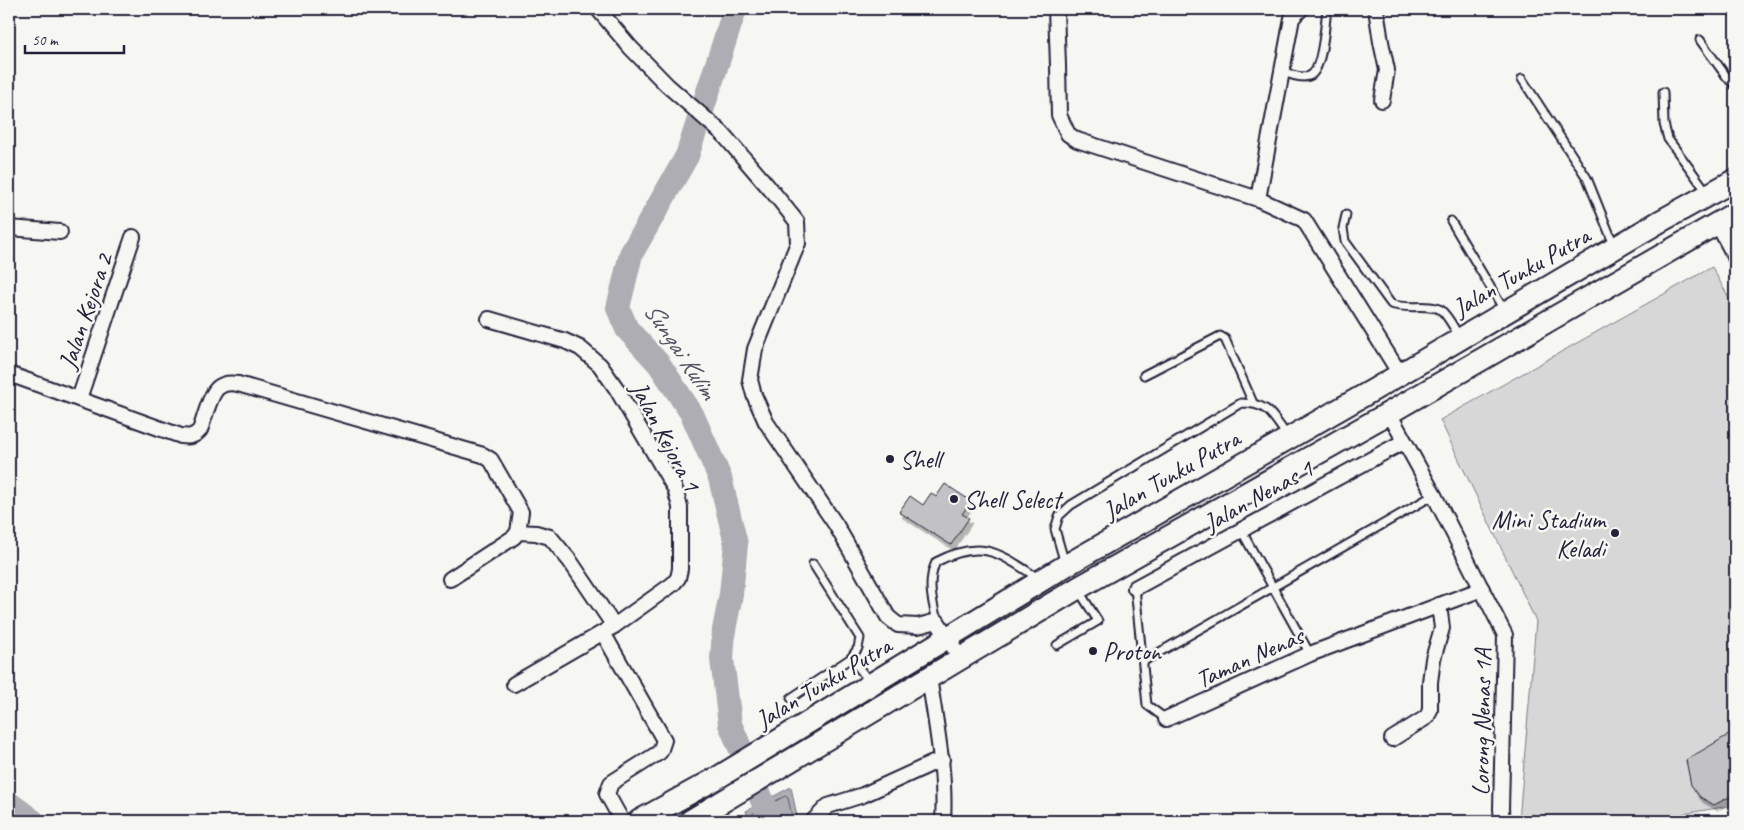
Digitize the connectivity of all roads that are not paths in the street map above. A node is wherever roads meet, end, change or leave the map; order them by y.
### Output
1 (598, 9) edge
2 (1056, 9) edge
3 (1301, 9) edge
4 (1327, 9) edge
5 (1376, 9) edge
6 (1700, 40) dead end
7 (1282, 72) junction
8 (1522, 79) dead end
9 (1735, 86) edge
10 (1664, 92) dead end
11 (1382, 100) dead end
12 (1735, 180) edge
13 (1708, 195) junction
14 (1258, 199) junction
15 (1735, 213) edge
16 (1346, 214) dead end
17 (1451, 221) dead end
18 (1717, 223) junction
19 (9, 228) edge
20 (60, 232) dead end
21 (133, 237) dead end
22 (1615, 247) junction
23 (1735, 257) edge
24 (1506, 312) junction
25 (489, 319) dead end
26 (1460, 338) junction
27 (1407, 370) junction
28 (9, 374) edge
29 (1144, 375) dead end
30 (78, 399) junction
31 (1253, 403) junction
32 (1339, 410) junction
33 (1389, 413) junction
34 (1289, 438) junction
35 (1403, 442) junction
36 (1434, 495) junction
37 (1241, 530) junction
38 (518, 532) junction
39 (813, 564) dead end
40 (1065, 566) junction
41 (450, 579) dead end
42 (1042, 580) junction
43 (1078, 588) junction
44 (1135, 588) joint
45 (1273, 588) junction
46 (1482, 588) junction
47 (1439, 605) junction
48 (937, 621) junction
49 (608, 629) junction
50 (949, 638) junction
51 (1057, 645) dead end
52 (1310, 654) junction
53 (851, 658) junction
54 (960, 658) junction
55 (1144, 661) junction
56 (929, 677) junction
57 (514, 684) dead end
58 (872, 685) junction
59 (791, 698) dead end
60 (1166, 719) joint
61 (1392, 739) dead end
62 (942, 759) junction
63 (622, 821) edge
64 (638, 821) edge
65 (690, 821) edge
66 (813, 821) edge
67 (943, 821) edge
68 (1502, 821) edge

1 - 48 street
2 - 14 street
3 - 7 street
4 - 7 lane
5 - 11 street
6 - 9 lane
7 - 14 street
8 - 22 lane
10 - 13 lane
12 - 13 main road, Jalan Tunku Putra
13 - 22 main road, Jalan Tunku Putra
14 - 27 street
15 - 18 main road, Jalan Tunku Putra
16 - 26 lane
17 - 24 lane
18 - 23 street
18 - 33 main road, Jalan Tunku Putra
19 - 20 street
21 - 30 street, Jalan Kejora 2
22 - 24 main road, Jalan Tunku Putra
24 - 26 main road, Jalan Tunku Putra
25 - 49 street, Jalan Kejora 1
26 - 27 main road, Jalan Tunku Putra
27 - 32 main road, Jalan Tunku Putra
27 - 33 main road
28 - 30 street
29 - 31 lane
30 - 38 street
31 - 34 lane
31 - 40 lane
32 - 33 main road
32 - 34 main road, Jalan Tunku Putra
33 - 35 street, Lorong Nenas 1A
33 - 43 main road, Jalan Tunku Putra
34 - 40 main road, Jalan Tunku Putra
35 - 36 street, Lorong Nenas 1A
35 - 37 street, Jalan Nenas 1
36 - 45 lane
36 - 46 street, Lorong Nenas 1A
37 - 44 street, Jalan Nenas 1
37 - 45 lane
38 - 41 street
38 - 49 street
39 - 53 lane
40 - 42 main road, Jalan Tunku Putra
42 - 48 lane
42 - 50 main road, Jalan Tunku Putra
43 - 51 lane
43 - 54 main road, Jalan Tunku Putra
44 - 55 lane, Taman Nenas
45 - 52 lane
45 - 55 lane
46 - 47 street, Taman Nenas
46 - 68 street, Lorong Nenas 1A
47 - 52 street, Taman Nenas
47 - 61 street
48 - 50 street
49 - 57 street, Jalan Kejora 1
49 - 63 street
50 - 54 street
50 - 58 main road, Jalan Tunku Putra
52 - 60 street, Taman Nenas
53 - 58 lane
53 - 59 lane
54 - 56 main road, Jalan Tunku Putra
55 - 60 lane, Taman Nenas
56 - 62 street
56 - 65 main road, Jalan Tunku Putra
58 - 64 main road, Jalan Tunku Putra
62 - 66 street
62 - 67 street

